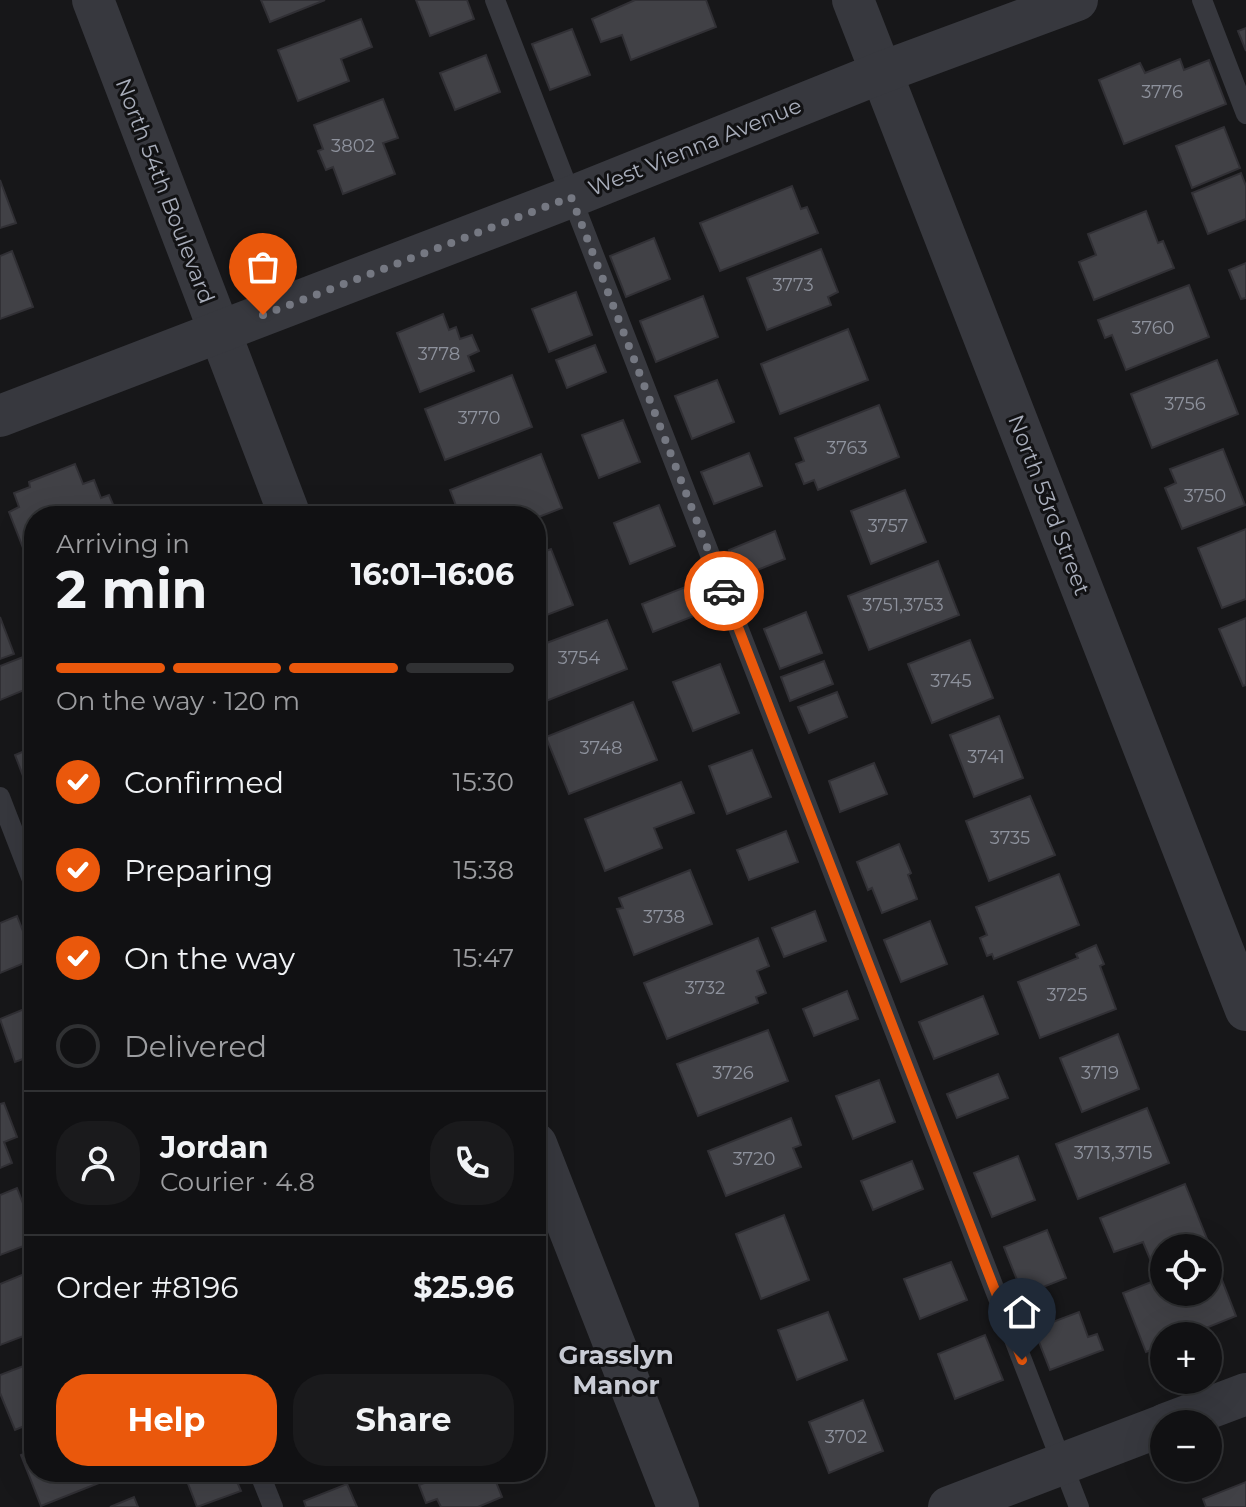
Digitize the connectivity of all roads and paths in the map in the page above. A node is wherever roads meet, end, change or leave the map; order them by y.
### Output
1 (93, 0) edge
2 (495, 0) edge
3 (853, 0) edge
4 (1077, 0) edge
5 (1202, 0) edge
6 (880, 73) junction
7 (1246, 114) edge
8 (571, 197) junction
9 (218, 331) junction
10 (0, 416) edge
11 (286, 506) edge
12 (0, 797) edge
13 (24, 859) edge
14 (1246, 1010) edge
15 (546, 1170) edge
16 (1246, 1394) edge
17 (1203, 1410) edge
18 (1150, 1430) edge
19 (1062, 1463) junction
20 (263, 1482) edge
21 (273, 1507) edge
22 (678, 1507) edge
23 (949, 1507) edge
24 (1079, 1507) edge

1 - 9 street, North 54th Boulevard
2 - 8 lane
3 - 6 street, North 53rd Street
4 - 6 street, West Vienna Avenue
5 - 7 lane
6 - 8 street, West Vienna Avenue
6 - 14 street, North 53rd Street
8 - 9 street, West Vienna Avenue
8 - 19 lane
9 - 10 street, West Vienna Avenue
9 - 11 street, North 54th Boulevard
12 - 13 lane
15 - 22 street
16 - 17 street
18 - 19 street
19 - 23 street
19 - 24 lane
20 - 21 lane

